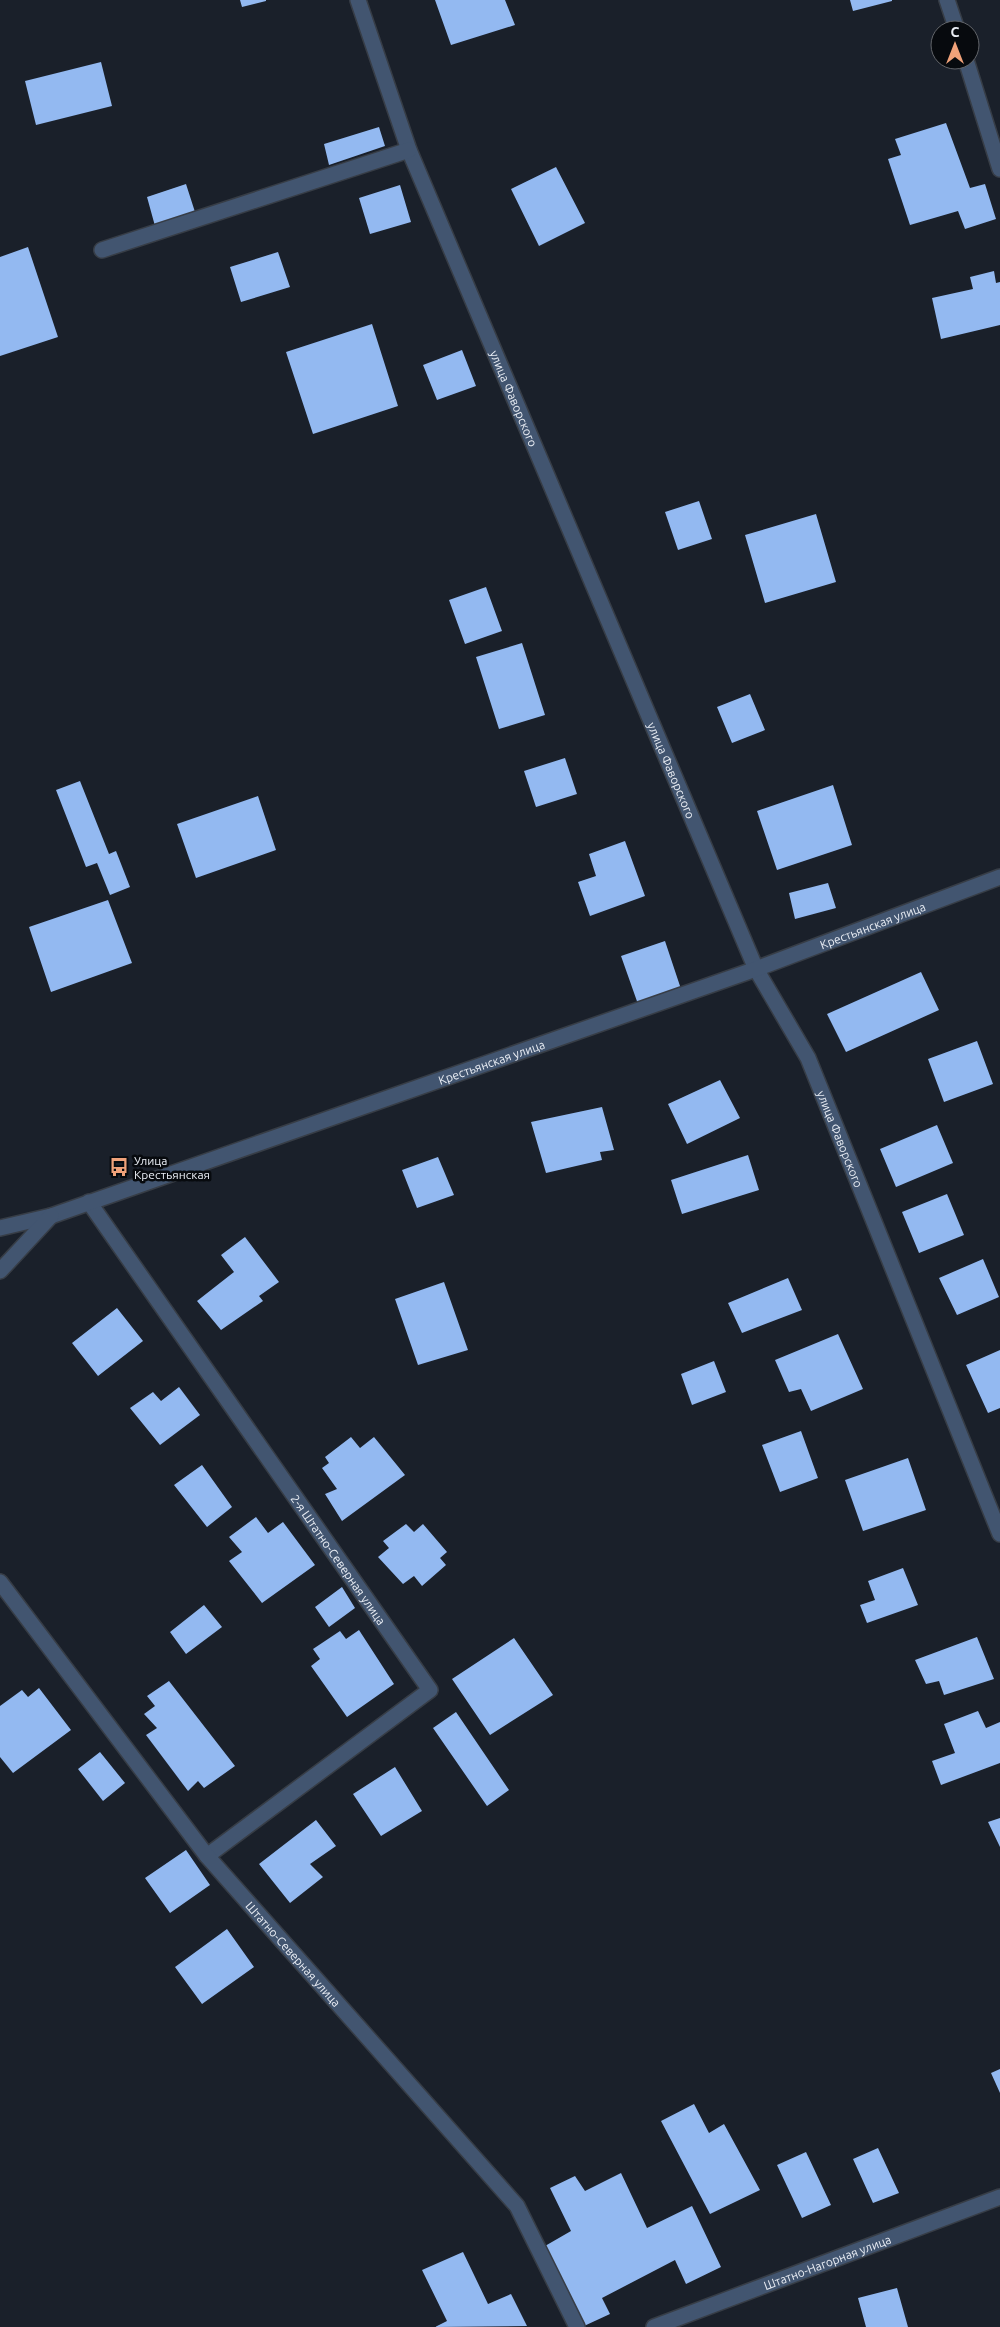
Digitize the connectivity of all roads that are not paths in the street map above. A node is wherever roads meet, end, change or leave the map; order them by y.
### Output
1 (358, 0) edge
2 (947, 0) edge
3 (954, 20) edge
4 (969, 70) edge
5 (409, 150) junction
6 (1000, 169) edge
7 (102, 250) dead end
8 (1000, 877) edge
9 (756, 969) junction
10 (89, 1202) junction
11 (51, 1216) junction
12 (0, 1228) edge
13 (0, 1271) edge
14 (1000, 1534) edge
15 (0, 1582) edge
16 (207, 1856) junction
17 (1000, 2197) edge
18 (577, 2327) edge
19 (654, 2327) edge

1 - 5 street, улица Фаворского
2 - 3 street
4 - 6 street
5 - 7 street
5 - 9 street, улица Фаворского
8 - 9 street, Крестьянская улица
9 - 10 street, Крестьянская улица
9 - 14 street, улица Фаворского
10 - 11 street, Крестьянская улица
10 - 16 street, 2-я Штатно-Северная улица
11 - 12 street
11 - 13 street, Крестьянская улица
15 - 16 street, Штатно-Северная улица
16 - 18 street, Штатно-Северная улица
17 - 19 street, Штатно-Нагорная улица

